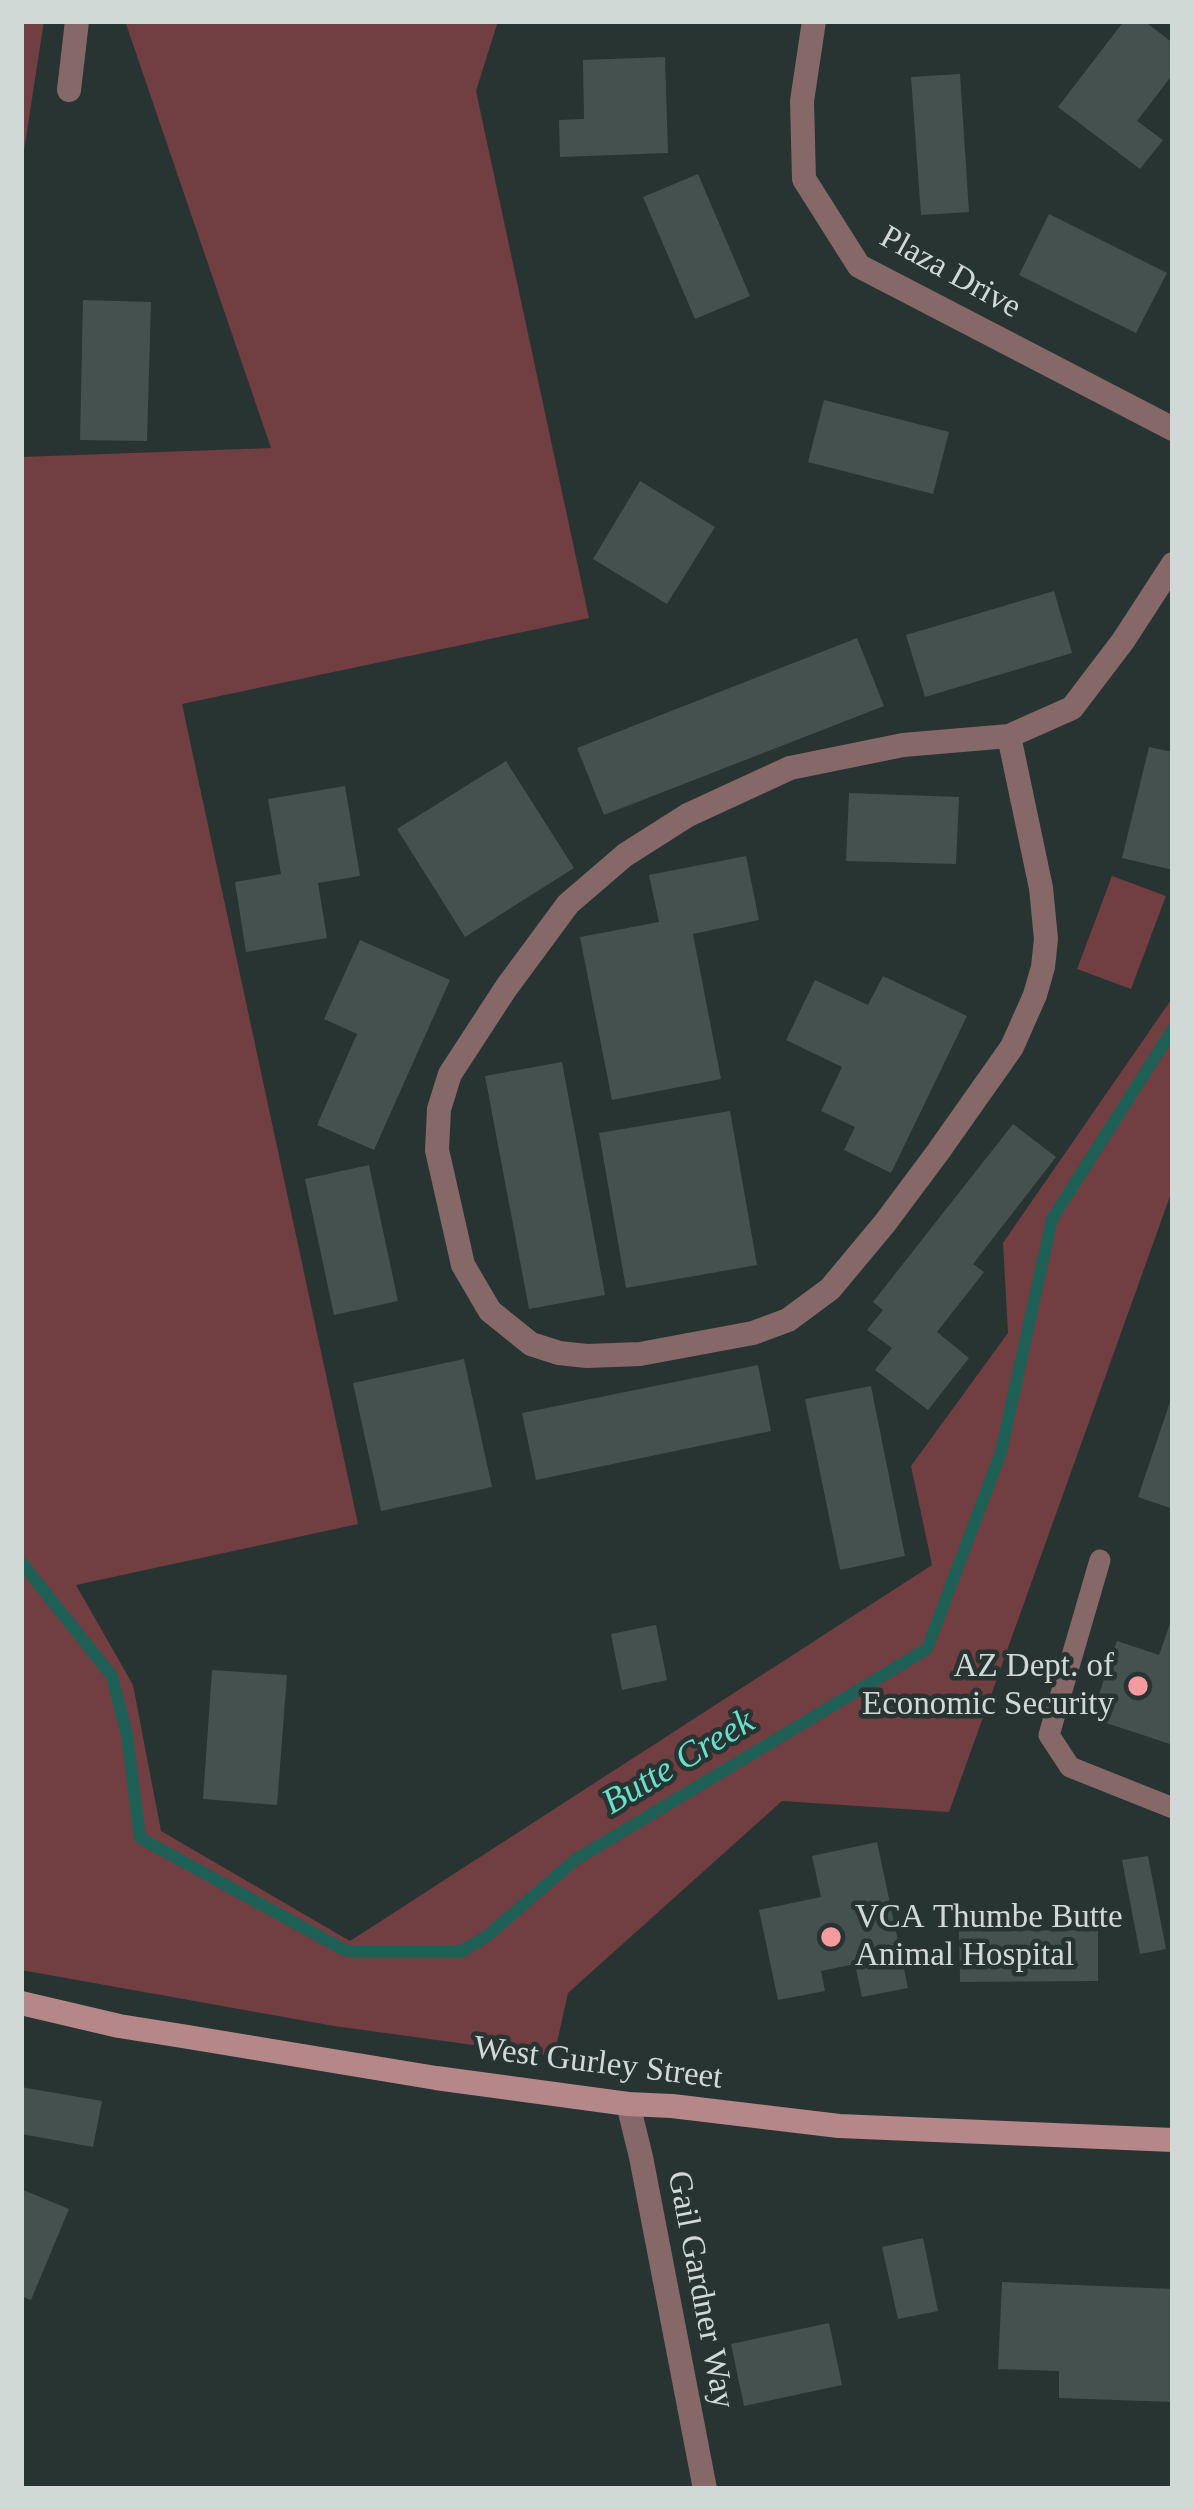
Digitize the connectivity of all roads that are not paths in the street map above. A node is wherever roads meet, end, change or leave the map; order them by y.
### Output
1 (77, 21) edge
2 (814, 21) edge
3 (70, 91) dead end
4 (1173, 429) edge
5 (1173, 564) edge
6 (1010, 736) junction
7 (1100, 1559) dead end
8 (1173, 1808) edge
9 (21, 2003) edge
10 (628, 2104) junction
11 (1173, 2140) edge
12 (705, 2489) edge

1 - 3 street
2 - 4 street, Plaza Drive
5 - 6 street
6 - 6 street
7 - 8 lane
9 - 10 main road, West Gurley Street
10 - 11 main road, West Gurley Street
10 - 12 street, Gail Gardner Way

